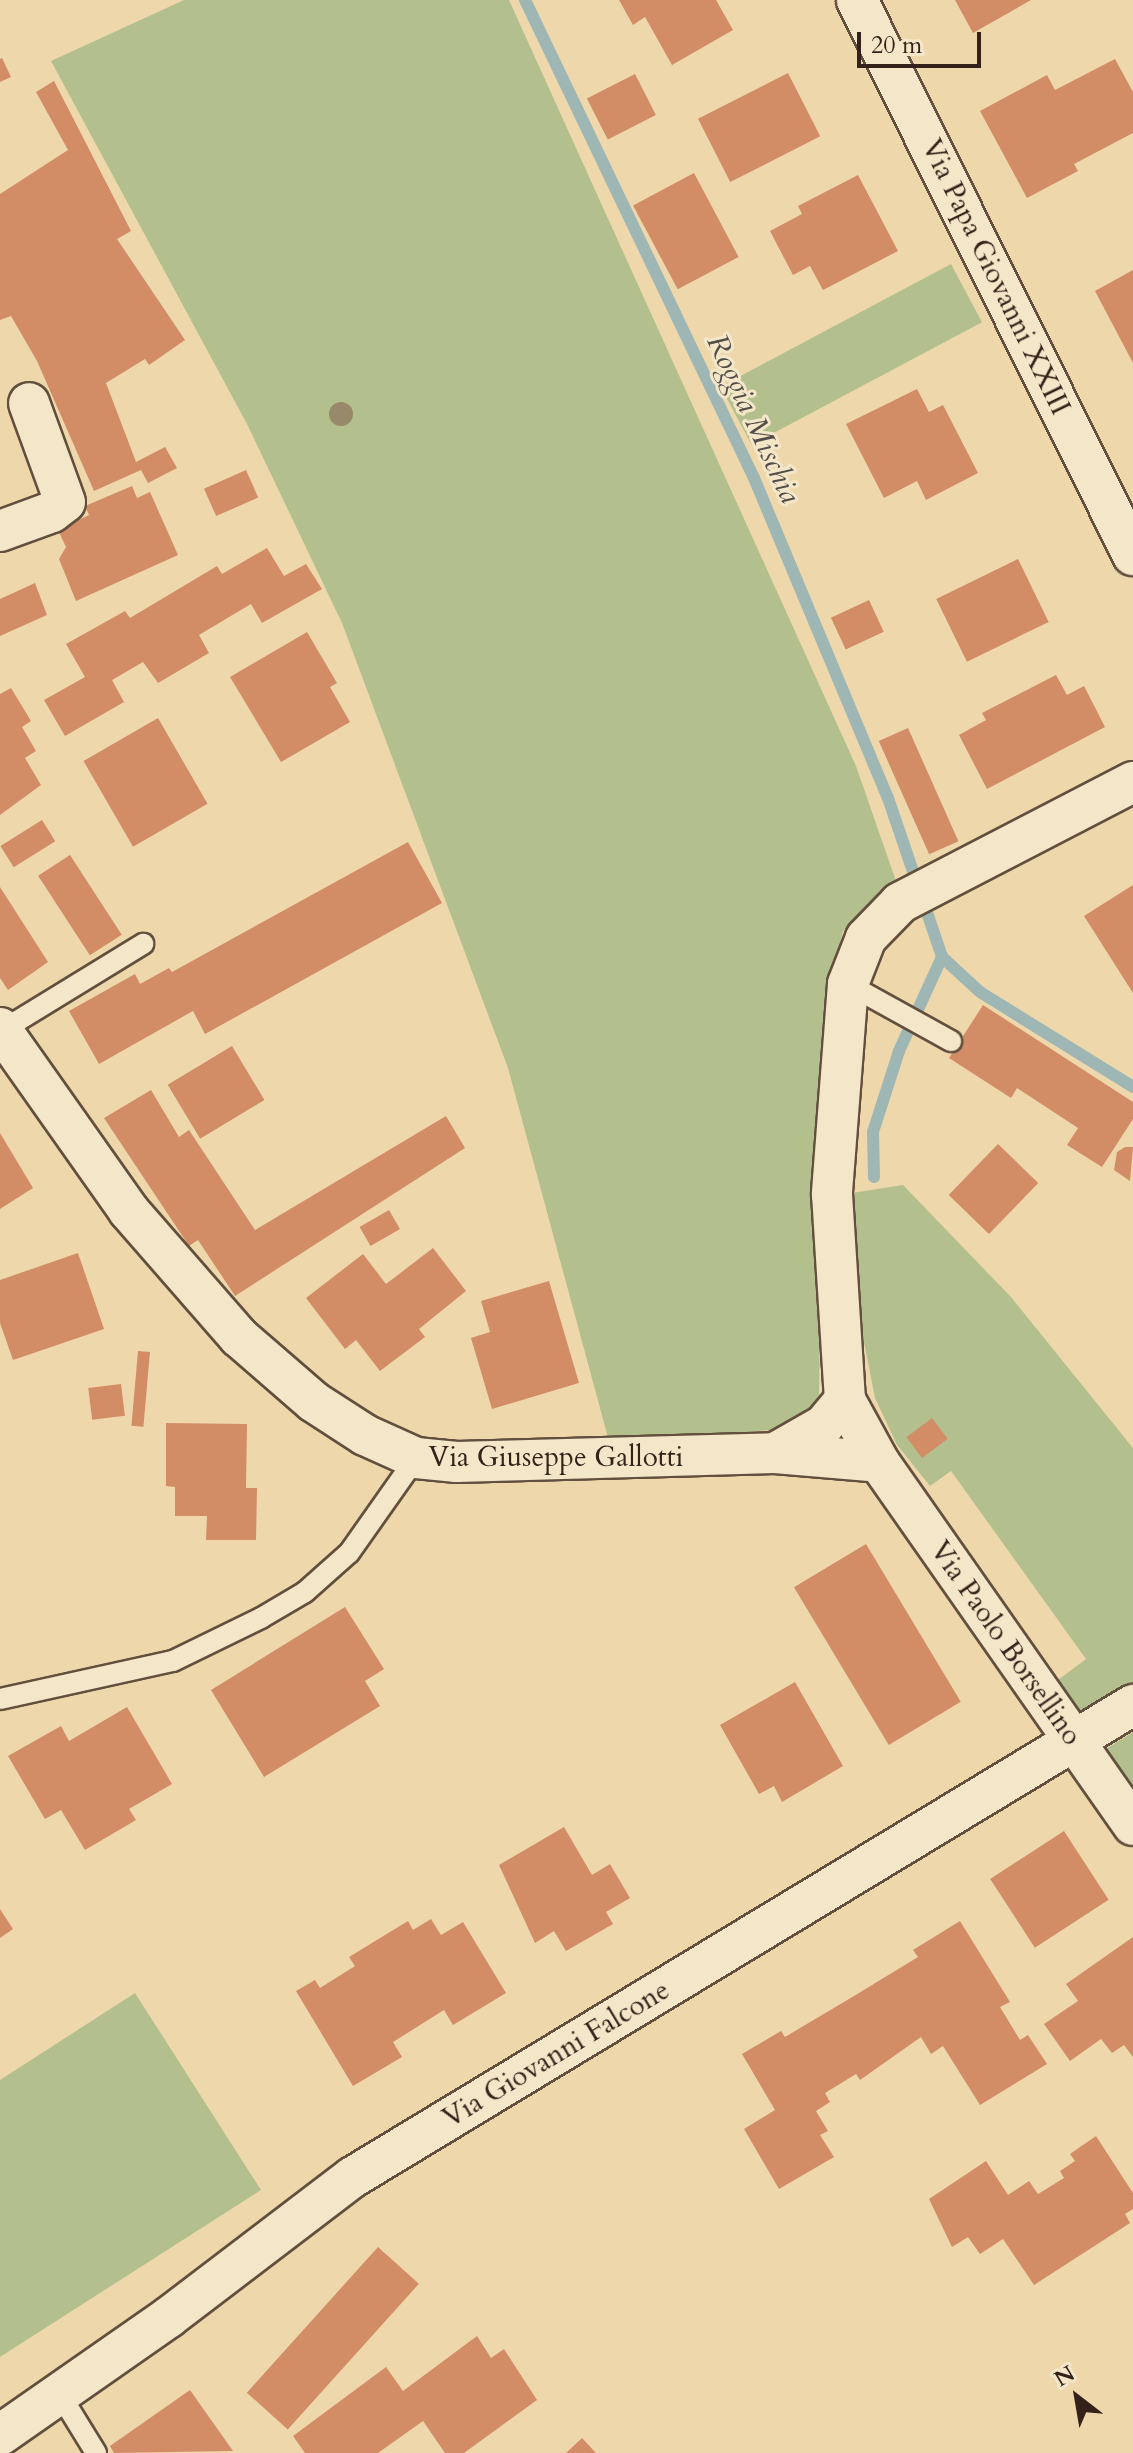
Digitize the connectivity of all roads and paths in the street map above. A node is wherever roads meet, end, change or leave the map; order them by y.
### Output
1 (857, 0) edge
2 (29, 403) dead end
3 (0, 531) edge
4 (1133, 555) edge
5 (1133, 782) edge
6 (143, 944) dead end
7 (848, 984) junction
8 (1, 1030) edge
9 (951, 1041) dead end
10 (845, 1400) junction
11 (775, 1453) junction
12 (416, 1458) junction
13 (879, 1462) junction
14 (0, 1699) edge
15 (1133, 1705) edge
16 (1075, 1743) junction
17 (1133, 1825) edge
18 (61, 2396) junction
19 (0, 2435) edge
20 (96, 2453) edge

1 - 4 street, Via Papa Giovanni XXIII
2 - 3 street
5 - 7 street
6 - 8 lane
7 - 9 lane
7 - 10 street
8 - 12 street, Via Giuseppe Gallotti
10 - 11 street, Via Giuseppe Gallotti
10 - 13 street
11 - 12 street, Via Giuseppe Gallotti
11 - 13 street, Via Giuseppe Gallotti
12 - 14 lane
13 - 16 street, Via Paolo Borsellino
15 - 16 street, Via Giovanni Falcone
16 - 17 street, Via Paolo Borsellino
16 - 18 street, Via Giovanni Falcone
18 - 19 street, Via Giovanni Falcone
18 - 20 lane

